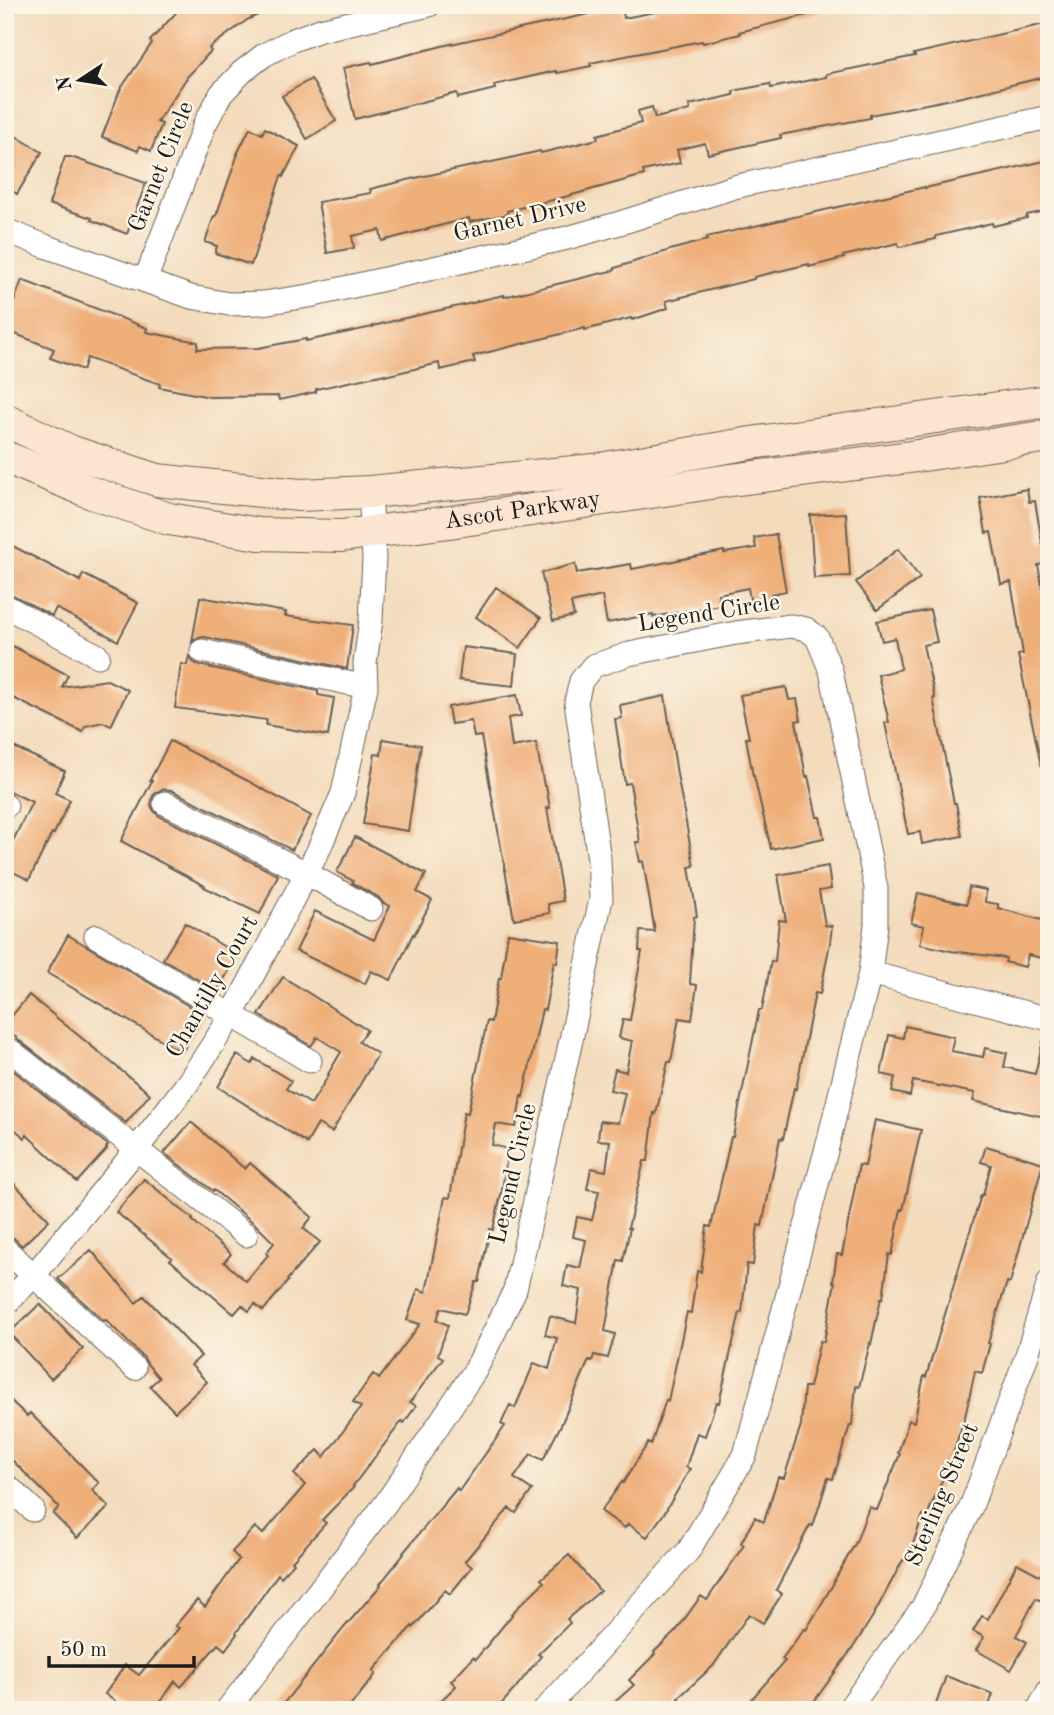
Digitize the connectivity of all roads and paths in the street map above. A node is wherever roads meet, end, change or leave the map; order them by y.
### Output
1 (429, 5) edge
2 (1049, 117) edge
3 (5, 230) edge
4 (145, 281) junction
5 (1049, 401) edge
6 (5, 420) edge
7 (1049, 436) edge
8 (5, 457) edge
9 (370, 492) junction
10 (382, 530) junction
11 (5, 606) edge
12 (202, 651) dead end
13 (98, 656) dead end
14 (366, 687) junction
15 (165, 803) dead end
16 (306, 873) junction
17 (371, 909) dead end
18 (96, 936) dead end
19 (870, 972) junction
20 (232, 1016) junction
21 (1049, 1018) edge
22 (11, 1051) dead end
23 (310, 1061) dead end
24 (136, 1150) junction
25 (246, 1236) dead end
26 (5, 1249) edge
27 (34, 1275) junction
28 (1049, 1282) edge
29 (5, 1305) edge
30 (134, 1368) dead end
31 (5, 1484) edge
32 (33, 1510) dead end
33 (1049, 1690) edge
34 (227, 1710) edge
35 (545, 1710) edge
36 (848, 1710) edge
37 (1038, 1710) edge

1 - 4 street, Garnet Circle
2 - 4 street, Garnet Drive
3 - 4 street, Garnet Drive
5 - 9 main road, Ascot Parkway
6 - 9 main road, Ascot Parkway
7 - 10 main road, Ascot Parkway
8 - 10 main road, Ascot Parkway
9 - 10 street, Chantilly Court
10 - 14 street, Chantilly Court
11 - 13 street
12 - 14 street
14 - 16 street, Chantilly Court
15 - 16 street
16 - 17 street
16 - 20 street, Chantilly Court
18 - 20 street
19 - 21 street
19 - 34 street, Legend Circle
19 - 35 street, Legend Circle
20 - 23 street
20 - 24 street, Chantilly Court
22 - 24 street
24 - 25 street
24 - 27 street, Chantilly Court
26 - 27 street
27 - 29 street, Chantilly Court
27 - 30 street
28 - 36 street, Sterling Street
31 - 32 street
33 - 37 street

